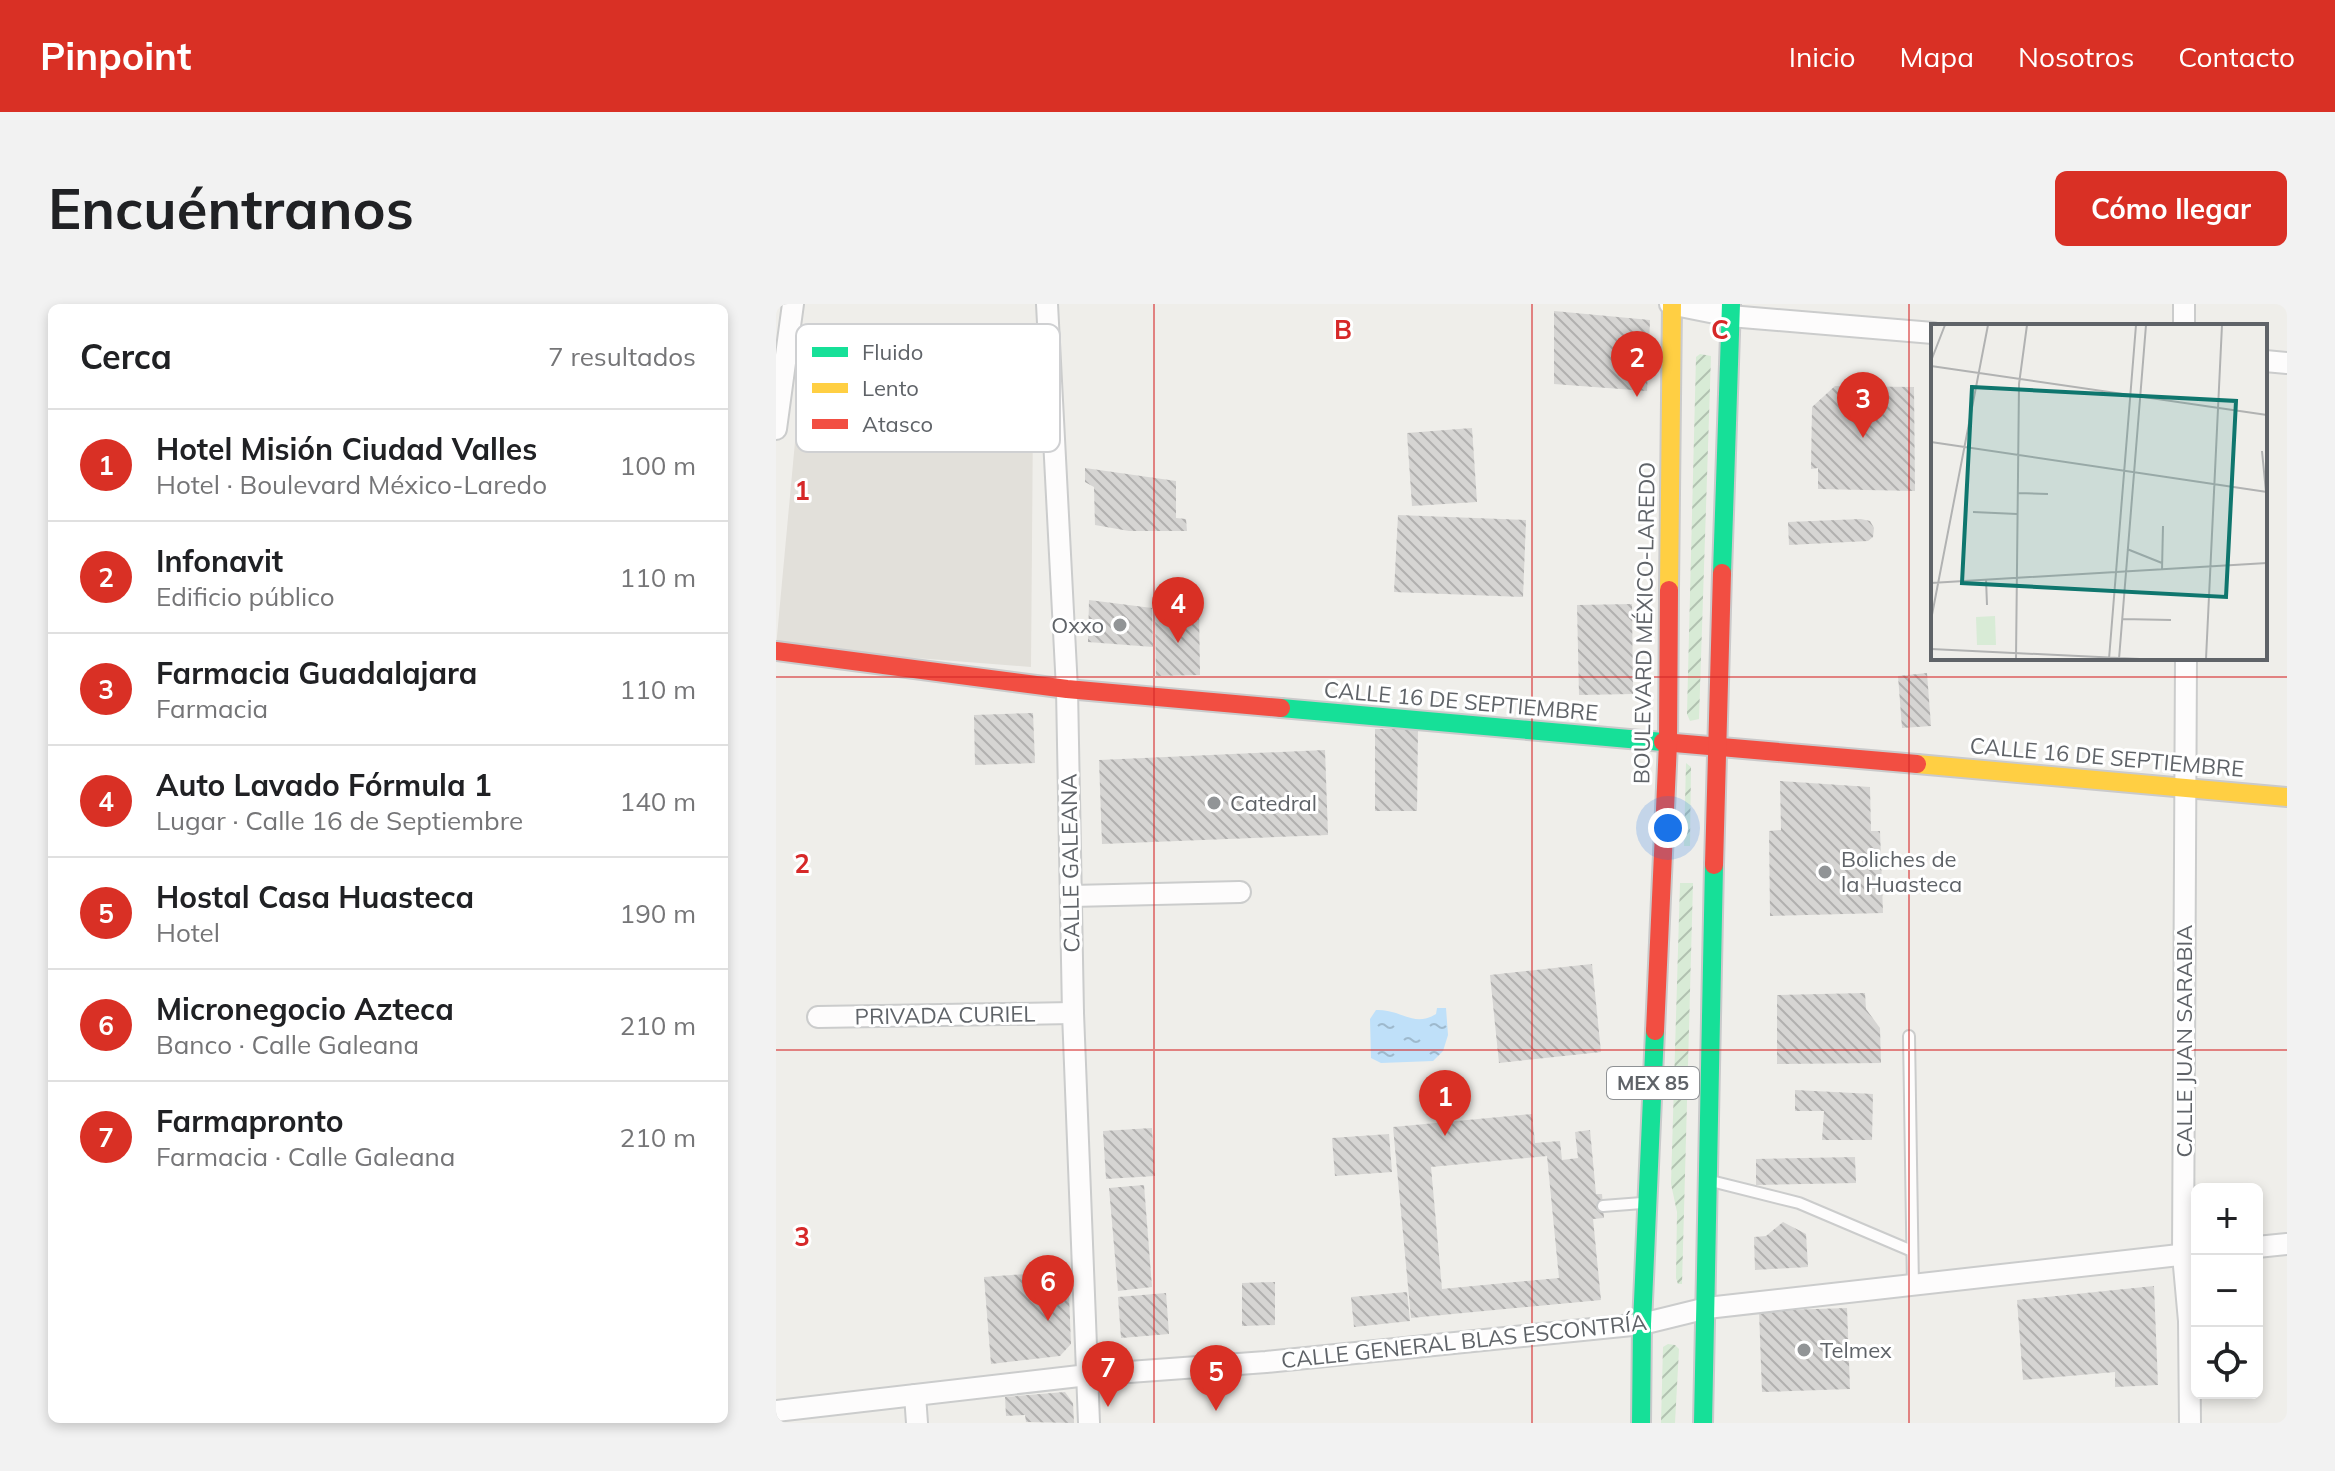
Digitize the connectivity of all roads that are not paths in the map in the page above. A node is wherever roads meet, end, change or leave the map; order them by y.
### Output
1 (793, 304) edge
2 (1047, 304) edge
3 (1671, 304) edge
4 (1731, 310) edge
5 (1048, 324) edge
6 (1931, 333) edge
7 (2267, 361) edge
8 (2287, 363) edge
9 (776, 429) edge
10 (1055, 452) edge
11 (776, 651) edge
12 (2186, 660) edge
13 (1067, 689) junction
14 (1668, 743) junction
15 (1716, 745) junction
16 (2186, 787) junction
17 (2287, 797) edge
18 (1240, 892) dead end
19 (1072, 896) junction
20 (1073, 1013) junction
21 (818, 1017) dead end
22 (1909, 1036) dead end
23 (1709, 1180) junction
24 (1648, 1202) junction
25 (1603, 1206) dead end
26 (2287, 1244) edge
27 (2263, 1246) edge
28 (1912, 1251) junction
29 (2190, 1254) edge
30 (1913, 1287) junction
31 (1707, 1308) junction
32 (1642, 1324) junction
33 (1088, 1375) junction
34 (915, 1395) junction
35 (776, 1411) edge
36 (917, 1423) edge
37 (1089, 1423) edge
38 (1641, 1423) edge
39 (1703, 1423) edge
40 (2190, 1423) edge

1 - 9 street
2 - 5 street, CALLE GALEANA
3 - 4 street
3 - 14 main road, BOULEVARD MÉXICO-LAREDO / MEX 85
4 - 6 street
4 - 15 main road, MEX 85
7 - 8 street
10 - 13 street, CALLE GALEANA
11 - 13 main road, CALLE 16 DE SEPTIEMBRE
12 - 16 street, CALLE JUAN SARABIA
13 - 14 main road, CALLE 16 DE SEPTIEMBRE
13 - 19 street, CALLE GALEANA
14 - 15 main road, CALLE 16 DE SEPTIEMBRE
14 - 24 main road, BOULEVARD MÉXICO-LAREDO / MEX 85
15 - 16 main road, CALLE 16 DE SEPTIEMBRE
15 - 23 main road, MEX 85
16 - 17 main road, CALLE 16 DE SEPTIEMBRE
16 - 29 street, CALLE JUAN SARABIA
18 - 19 street
19 - 20 street, CALLE GALEANA
20 - 21 street, PRIVADA CURIEL
20 - 33 street, CALLE GALEANA
22 - 28 lane
23 - 28 lane
23 - 31 main road, MEX 85
24 - 25 lane
24 - 32 main road, BOULEVARD MÉXICO-LAREDO / MEX 85
26 - 27 street
28 - 30 lane
29 - 30 street, CALLE GENERAL BLAS ESCONTRÍA
29 - 40 street, CALLE JUAN SARABIA
30 - 31 street, CALLE GENERAL BLAS ESCONTRÍA
31 - 32 street, CALLE GENERAL BLAS ESCONTRÍA
31 - 39 main road, MEX 85
32 - 33 street, CALLE GENERAL BLAS ESCONTRÍA
32 - 38 main road, BOULEVARD MÉXICO-LAREDO / MEX 85
33 - 34 street, CALLE GENERAL BLAS ESCONTRÍA
33 - 37 street, CALLE GALEANA
34 - 35 street, CALLE GENERAL BLAS ESCONTRÍA
34 - 36 street

